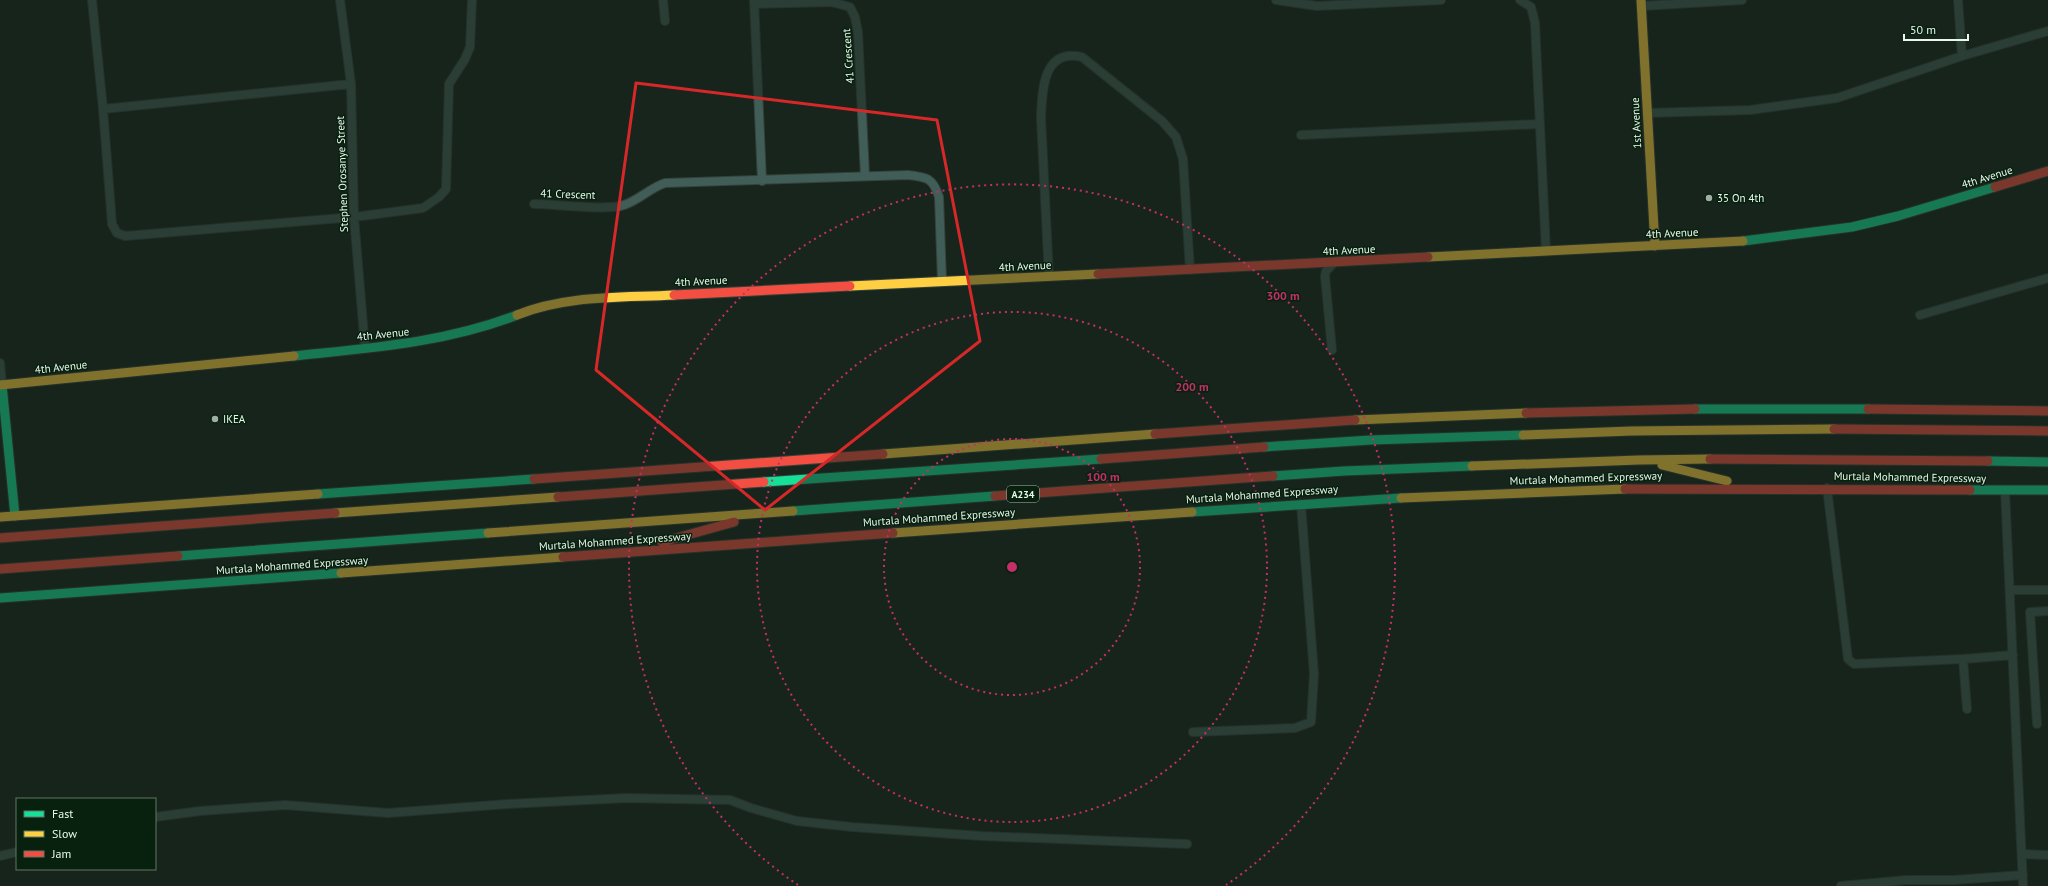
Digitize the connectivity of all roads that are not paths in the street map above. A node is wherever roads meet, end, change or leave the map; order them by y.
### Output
1 (92, 0) edge
2 (340, 0) edge
3 (472, 0) edge
4 (663, 0) edge
5 (1276, 0) edge
6 (1441, 0) edge
7 (1520, 0) edge
8 (1742, 0) edge
9 (1958, 0) edge
10 (1402, 1) edge
11 (754, 2) edge
12 (1642, 3) edge
13 (665, 21) dead end
14 (2048, 31) edge
15 (1962, 56) junction
16 (351, 84) junction
17 (103, 109) junction
18 (1648, 113) junction
19 (1539, 124) junction
20 (1301, 135) dead end
21 (2048, 171) edge
22 (865, 176) junction
23 (762, 181) junction
24 (534, 204) dead end
25 (354, 217) junction
26 (1655, 246) junction
27 (1546, 251) junction
28 (1335, 262) junction
29 (1190, 270) junction
30 (1049, 277) junction
31 (2048, 278) edge
32 (942, 281) junction
33 (1920, 315) dead end
34 (365, 348) junction
35 (1332, 350) dead end
36 (0, 363) edge
37 (1, 385) edge
38 (2048, 412) edge
39 (1937, 429) junction
40 (2048, 431) edge
41 (1639, 460) junction
42 (2048, 462) edge
43 (629, 471) junction
44 (761, 482) junction
45 (1750, 487) junction
46 (1827, 488) junction
47 (2006, 490) junction
48 (2048, 490) edge
49 (1301, 504) junction
50 (768, 512) junction
51 (0, 514) edge
52 (16, 516) junction
53 (0, 538) edge
54 (627, 552) junction
55 (0, 569) edge
56 (2010, 590) junction
57 (2048, 590) edge
58 (0, 598) edge
59 (2048, 611) edge
60 (2013, 656) junction
61 (1963, 659) junction
62 (1967, 709) dead end
63 (2037, 724) dead end
64 (1194, 732) dead end
65 (156, 817) edge
66 (1187, 844) dead end
67 (16, 852) edge
68 (2022, 854) junction
69 (2048, 855) edge
70 (0, 856) edge
71 (2023, 875) junction
72 (1841, 886) edge
73 (2023, 886) edge

1 - 17 street
2 - 16 street, Stephen Orosanye Street
3 - 25 street
4 - 13 street
5 - 10 street
6 - 10 street
7 - 19 street
8 - 12 street
9 - 15 street
11 - 22 street, 41 Crescent
11 - 23 street, 41 Crescent
12 - 18 main road, 1st Avenue
14 - 15 street
15 - 18 street
16 - 17 street
16 - 25 street, Stephen Orosanye Street
17 - 25 street
18 - 26 main road, 1st Avenue
19 - 20 street
19 - 27 street
21 - 26 main road, 4th Avenue
22 - 23 street, 41 Crescent
22 - 32 street, 41 Crescent
23 - 24 street, 41 Crescent
25 - 34 street, Stephen Orosanye Street
26 - 27 main road, 4th Avenue
27 - 28 main road, 4th Avenue
28 - 29 main road, 4th Avenue
28 - 35 street
29 - 30 main road, 4th Avenue
29 - 30 street
30 - 32 main road, 4th Avenue
31 - 33 street
32 - 34 main road, 4th Avenue
34 - 37 main road, 4th Avenue
36 - 37 street
37 - 52 main road
38 - 39 main road
38 - 43 main road
39 - 40 main road
39 - 44 main road
41 - 42 main road, Murtala Mohammed Expressway / A234
41 - 45 main road
41 - 50 main road, Murtala Mohammed Expressway / A234
43 - 44 main road
43 - 52 main road
44 - 53 main road
45 - 46 main road, Murtala Mohammed Expressway
45 - 49 main road, Murtala Mohammed Expressway
46 - 47 main road, Murtala Mohammed Expressway
46 - 61 street
47 - 48 main road, Murtala Mohammed Expressway
47 - 56 street
49 - 54 main road, Murtala Mohammed Expressway
49 - 64 street
50 - 54 main road
50 - 55 main road, Murtala Mohammed Expressway / A234
51 - 52 main road
54 - 58 main road, Murtala Mohammed Expressway
56 - 57 street
56 - 60 street
59 - 63 street
60 - 61 street
60 - 68 street
61 - 62 street
65 - 66 street
67 - 70 street
68 - 69 street
68 - 71 street
71 - 72 street
71 - 73 street

